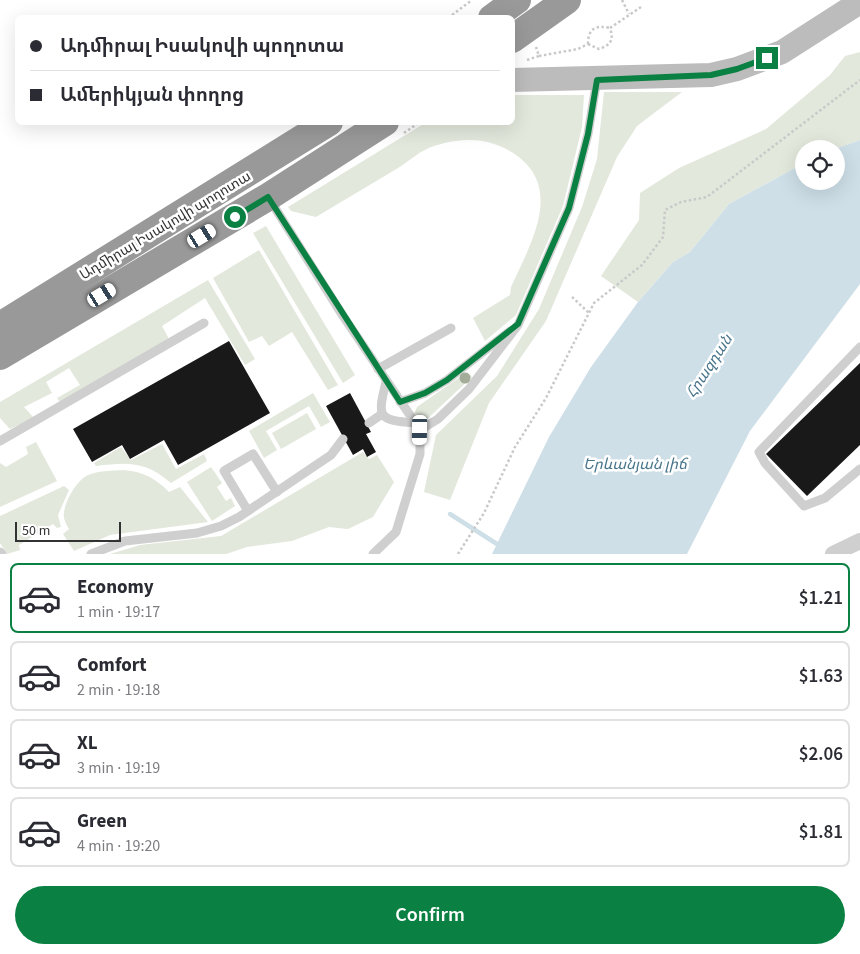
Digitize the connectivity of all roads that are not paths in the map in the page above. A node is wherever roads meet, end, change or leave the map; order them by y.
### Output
1 (517, 0) edge
2 (567, 0) edge
3 (860, 2) edge
4 (496, 15) edge
5 (515, 37) edge
6 (515, 80) edge
7 (597, 80) junction
8 (325, 125) edge
9 (380, 125) edge
10 (268, 197) junction
11 (204, 323) dead end
12 (518, 324) junction
13 (0, 326) edge
14 (451, 328) dead end
15 (860, 347) edge
16 (0, 356) edge
17 (378, 369) junction
18 (386, 382) junction
19 (400, 402) junction
20 (382, 414) junction
21 (368, 422) dead end
22 (418, 427) junction
23 (343, 439) dead end
24 (0, 441) edge
25 (860, 469) edge
26 (277, 492) junction
27 (248, 511) junction
28 (860, 541) edge
29 (91, 554) edge
30 (373, 554) edge
31 (833, 554) edge

1 - 4 highway
2 - 5 highway
3 - 7 street
6 - 7 street
7 - 12 lane
8 - 13 highway, Ադմիրալ Իսակովի պողոտա
9 - 10 highway, Ադմիրալ Իսակովի պողոտա
10 - 16 highway, Ադմիրալ Իսակովի պողոտա
10 - 17 lane
11 - 24 lane
12 - 19 lane
12 - 22 lane
14 - 17 lane
15 - 25 lane
17 - 18 lane
18 - 19 lane
18 - 20 lane
19 - 22 lane
20 - 21 lane
20 - 22 lane
22 - 30 lane
23 - 26 lane
26 - 27 lane
26 - 27 lane
27 - 29 lane
28 - 31 street

